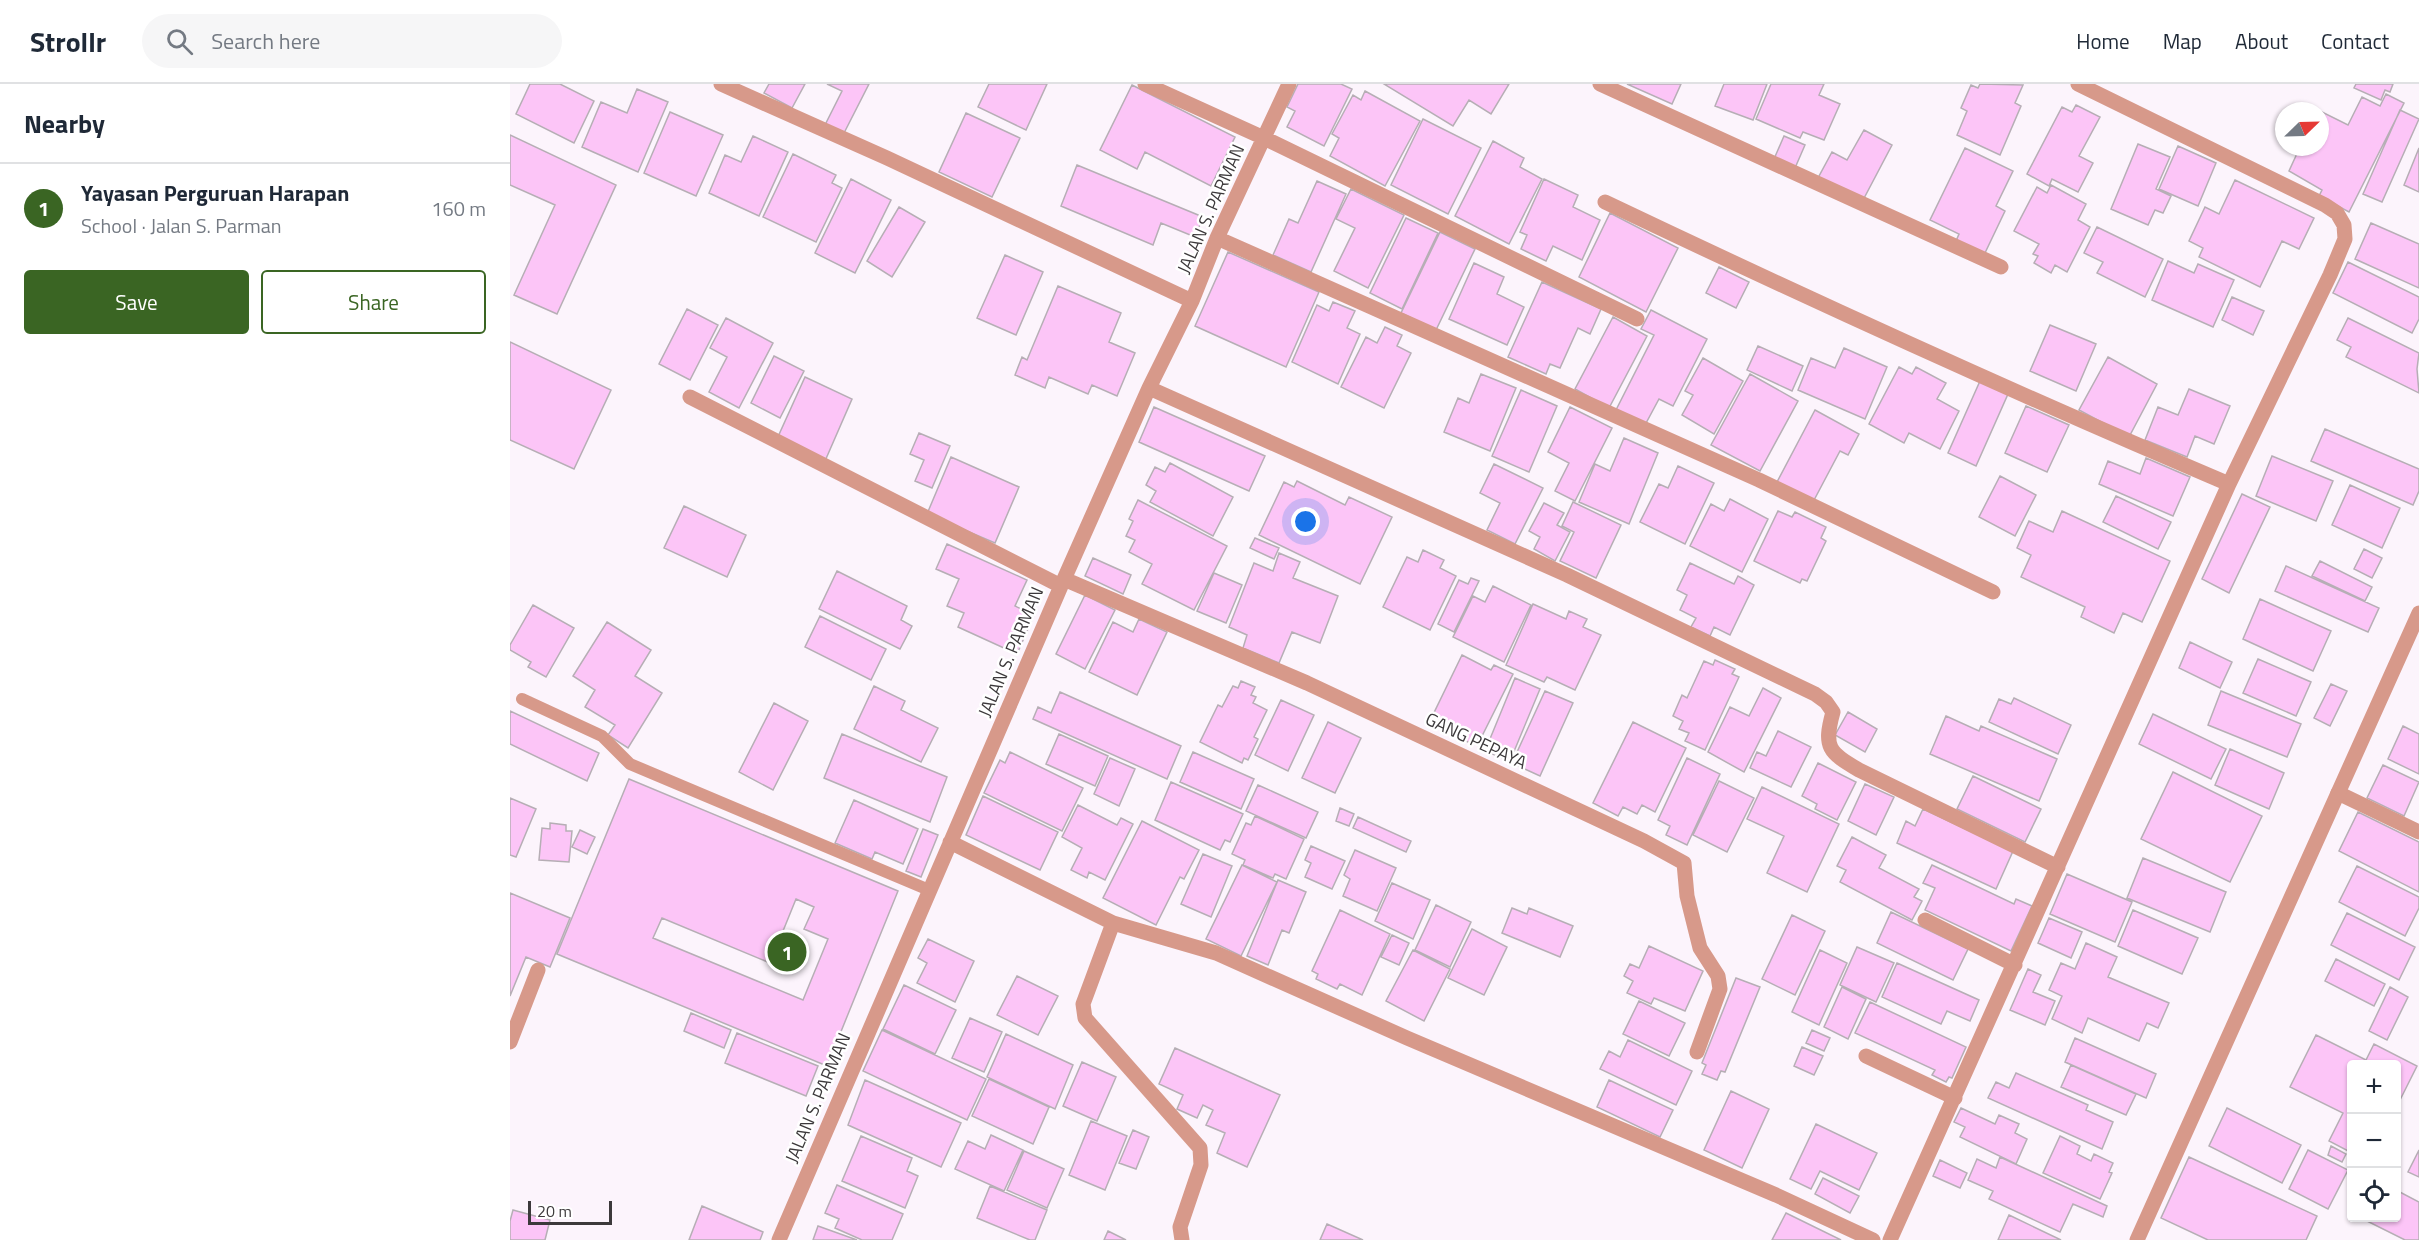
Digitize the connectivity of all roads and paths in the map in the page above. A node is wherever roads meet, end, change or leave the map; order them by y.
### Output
1 (721, 84) edge
2 (1145, 84) edge
3 (1289, 84) edge
4 (1600, 84) edge
5 (2078, 84) edge
6 (1264, 138) junction
7 (1605, 202) dead end
8 (1217, 238) junction
9 (2001, 267) dead end
10 (1192, 302) junction
11 (1637, 319) dead end
12 (1149, 388) junction
13 (690, 397) dead end
14 (2229, 484) junction
15 (1063, 583) junction
16 (1993, 592) dead end
17 (2419, 613) edge
18 (522, 699) dead end
19 (2338, 793) junction
20 (2419, 832) edge
21 (950, 842) junction
22 (2058, 867) junction
23 (929, 890) junction
24 (1925, 920) dead end
25 (1113, 924) junction
26 (2015, 965) junction
27 (538, 970) dead end
28 (510, 1042) edge
29 (1697, 1052) dead end
30 (1866, 1056) dead end
31 (1955, 1098) junction
32 (779, 1240) edge
33 (1182, 1240) edge
34 (1873, 1240) edge
35 (1890, 1240) edge
36 (2137, 1240) edge

1 - 10 street
2 - 6 street
3 - 6 street, JALAN S. PARMAN
4 - 9 street
5 - 14 street
6 - 8 street, JALAN S. PARMAN
6 - 11 street
7 - 14 street
8 - 10 street, JALAN S. PARMAN
8 - 16 street
10 - 12 street, JALAN S. PARMAN
12 - 15 street, JALAN S. PARMAN
12 - 22 street
13 - 15 street
14 - 22 street
15 - 21 street, JALAN S. PARMAN
15 - 29 street, GANG PEPAYA
17 - 19 street
18 - 23 lane
19 - 20 street
19 - 36 street
21 - 23 street, JALAN S. PARMAN
21 - 25 street
22 - 26 street
23 - 32 street, JALAN S. PARMAN
24 - 26 street
25 - 33 street
25 - 34 street
26 - 31 street
27 - 28 street
30 - 31 street
31 - 35 street

